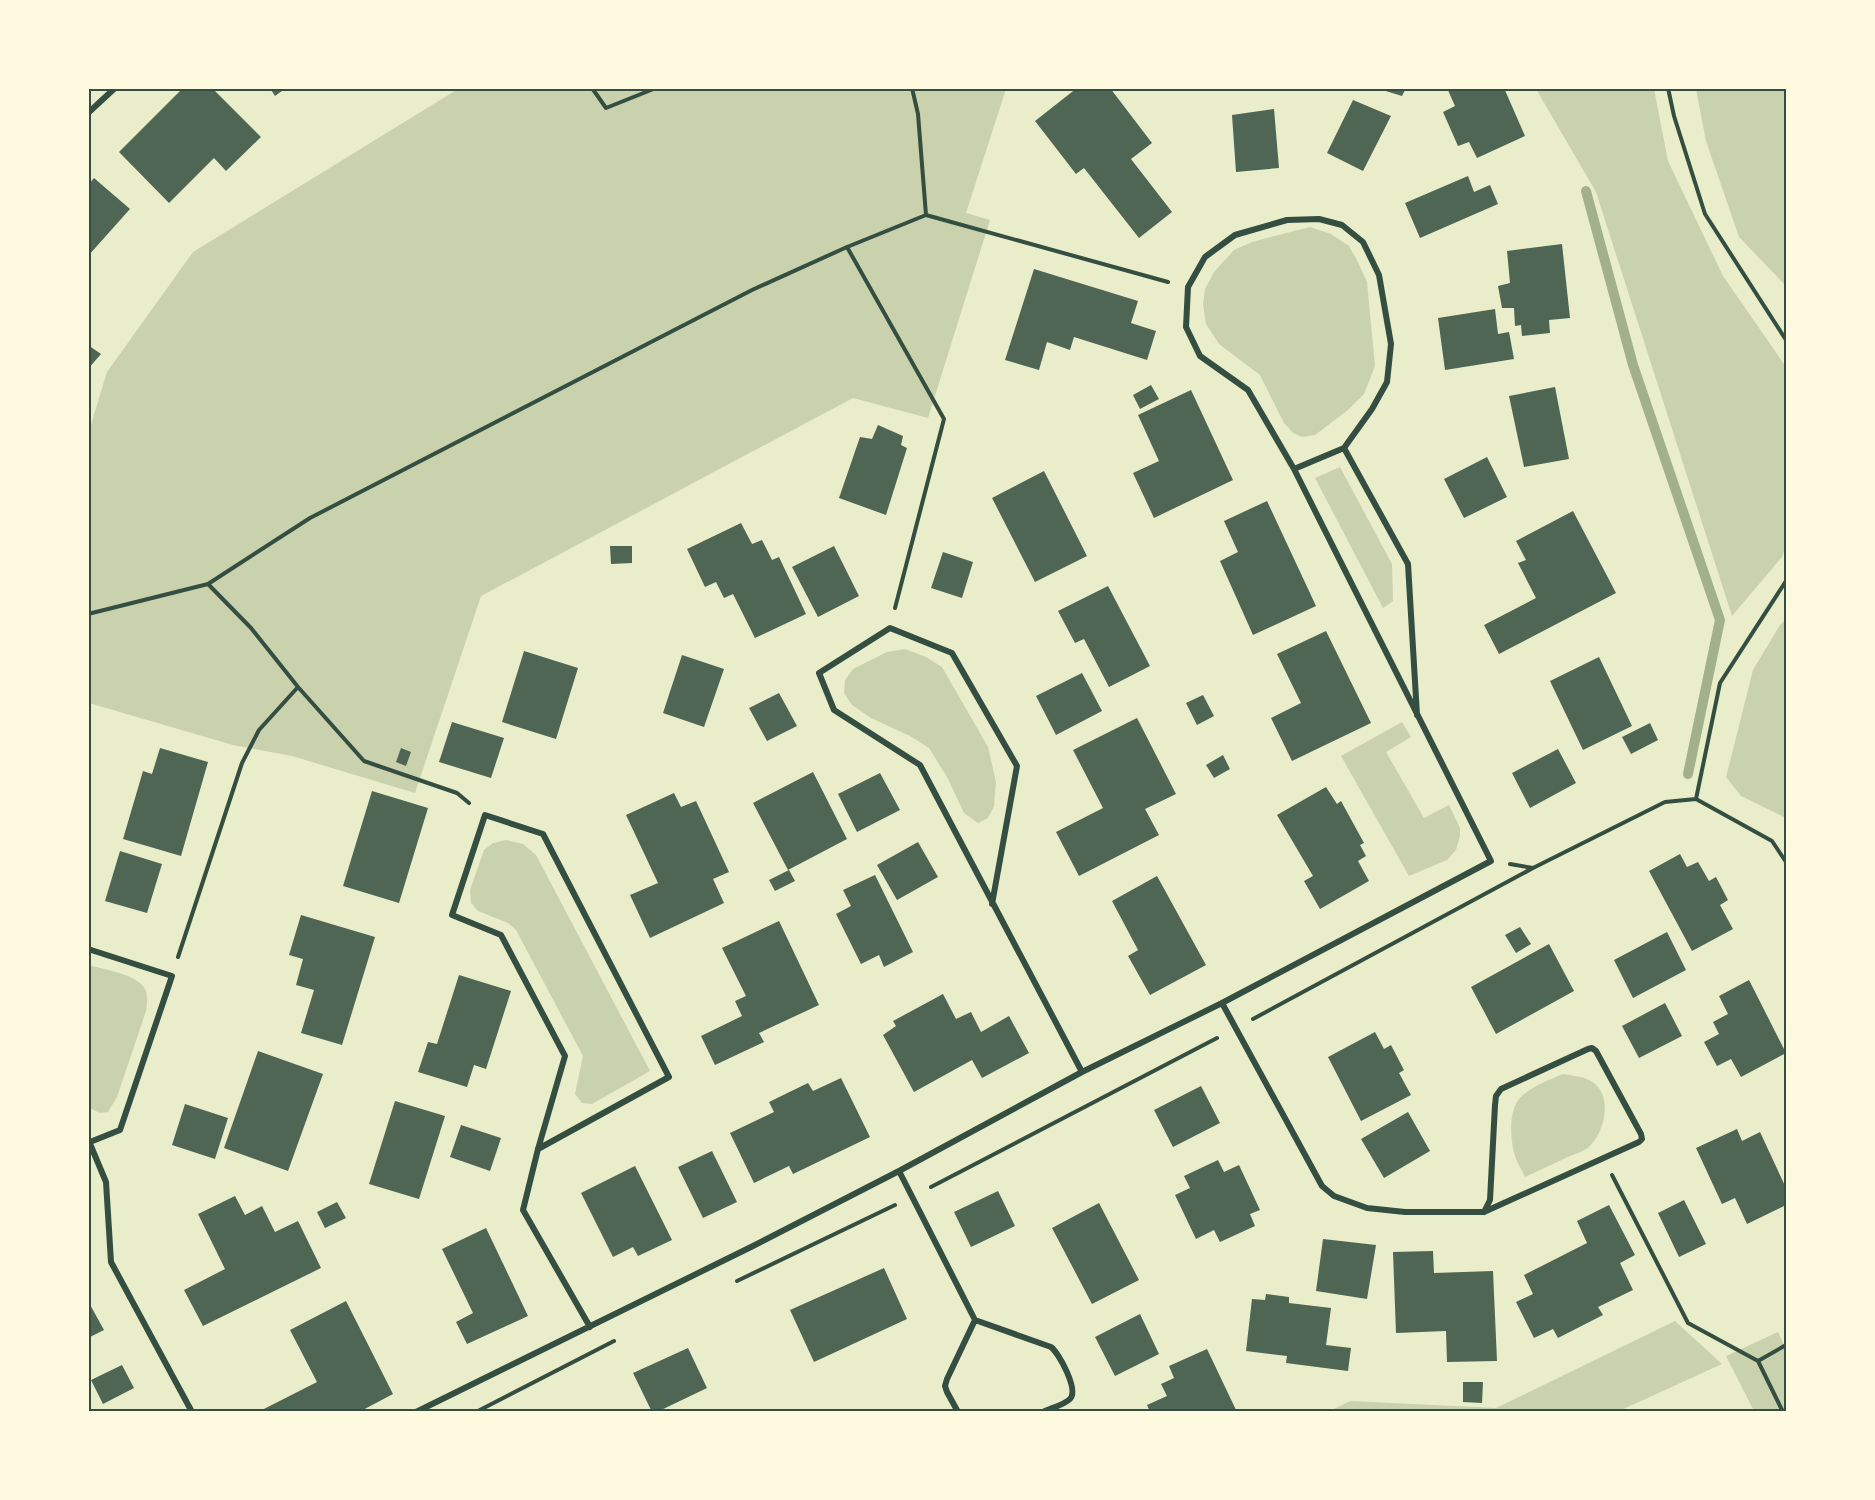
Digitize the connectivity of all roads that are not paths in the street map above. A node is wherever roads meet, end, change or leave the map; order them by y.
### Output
1 (115, 88) edge
2 (88, 113) edge
3 (1344, 448) junction
4 (1294, 469) junction
5 (1417, 715) junction
6 (992, 904) junction
7 (88, 949) edge
8 (1222, 1003) junction
9 (1082, 1072) junction
10 (89, 1141) edge
11 (538, 1149) junction
12 (899, 1172) junction
13 (1484, 1212) junction
14 (975, 1320) junction
15 (590, 1327) junction
16 (192, 1412) edge
17 (416, 1412) edge
18 (958, 1412) edge
19 (1043, 1412) edge

1 - 2 street
3 - 4 street
3 - 4 street
3 - 5 street
4 - 5 street
5 - 8 street
6 - 6 street
6 - 9 street
7 - 10 street
8 - 9 street
8 - 13 street
9 - 12 street
10 - 16 street
11 - 11 street
11 - 15 street
12 - 14 street
12 - 15 street
13 - 13 street
14 - 18 street
14 - 19 street
15 - 17 street

